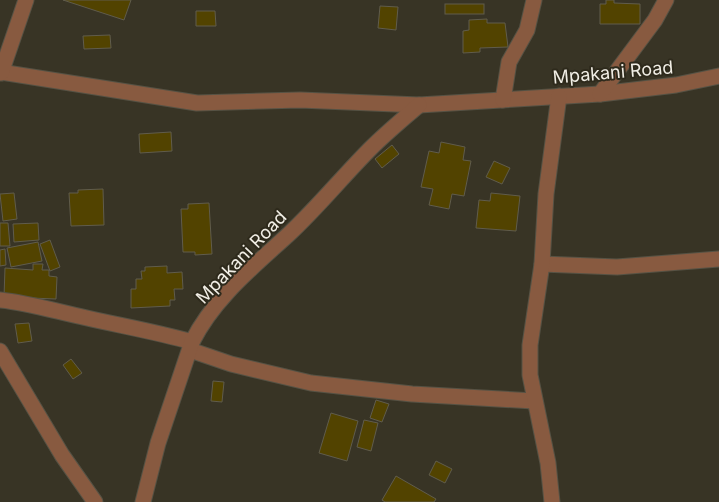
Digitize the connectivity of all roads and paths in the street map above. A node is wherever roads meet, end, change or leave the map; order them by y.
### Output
1 (26, 0) edge
2 (534, 0) edge
3 (666, 0) edge
4 (0, 73) edge
5 (719, 76) edge
6 (600, 94) junction
7 (559, 96) junction
8 (503, 100) junction
9 (419, 105) junction
10 (719, 259) edge
11 (542, 264) junction
12 (0, 300) edge
13 (191, 346) junction
14 (0, 351) edge
15 (534, 401) junction
16 (95, 502) edge
17 (144, 502) edge
18 (552, 502) edge

1 - 4 street
2 - 8 street
3 - 6 street
4 - 9 street, Mpakani Road
5 - 6 street, Mpakani Road
6 - 7 street, Mpakani Road
7 - 8 street, Mpakani Road
7 - 11 street
8 - 9 street, Mpakani Road
9 - 13 street, Mpakani Road
10 - 11 street
11 - 15 street
12 - 13 street
13 - 15 street
13 - 17 street, Mpakani Road
14 - 16 street
15 - 18 street

